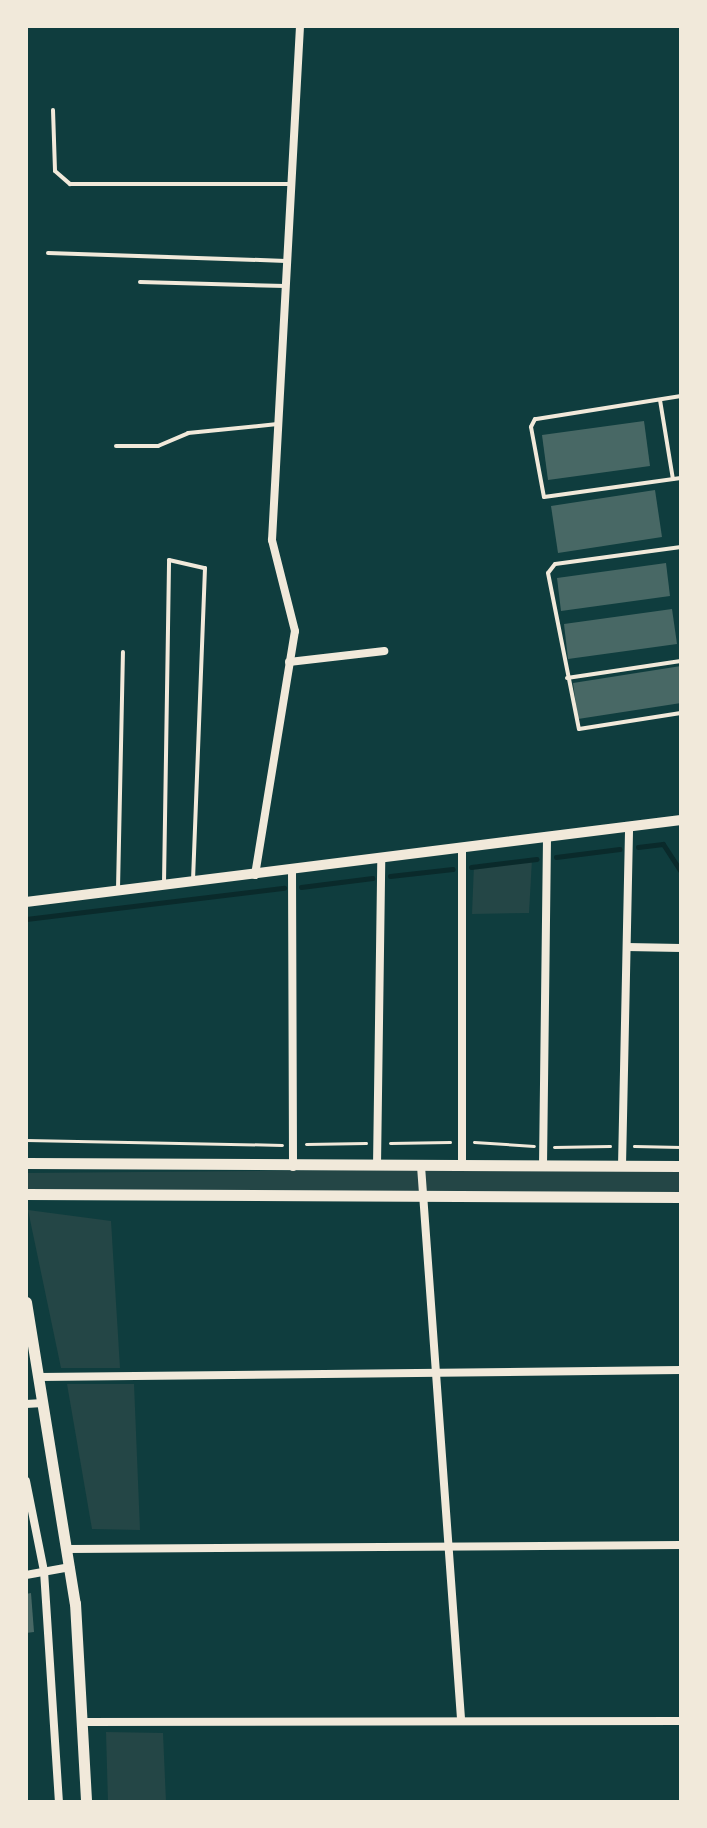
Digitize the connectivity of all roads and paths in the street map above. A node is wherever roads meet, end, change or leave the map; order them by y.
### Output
1 (300, 26) edge
2 (53, 110) dead end
3 (290, 184) junction
4 (48, 253) dead end
5 (286, 261) junction
6 (140, 282) dead end
7 (285, 286) junction
8 (681, 396) edge
9 (660, 400) junction
10 (278, 424) junction
11 (116, 446) dead end
12 (681, 478) edge
13 (673, 479) junction
14 (681, 547) edge
15 (384, 651) dead end
16 (123, 652) dead end
17 (681, 661) edge
18 (289, 662) junction
19 (567, 678) junction
20 (681, 713) edge
21 (681, 820) edge
22 (629, 828) junction
23 (547, 839) junction
24 (462, 851) junction
25 (381, 861) junction
26 (292, 870) junction
27 (255, 875) junction
28 (193, 882) junction
29 (164, 885) junction
30 (118, 891) junction
31 (26, 902) edge
32 (627, 947) junction
33 (681, 948) edge
34 (26, 1140) edge
35 (463, 1142) junction
36 (379, 1143) junction
37 (292, 1145) junction
38 (623, 1146) junction
39 (542, 1147) junction
40 (681, 1147) edge
41 (26, 1163) edge
42 (377, 1166) junction
43 (421, 1166) junction
44 (462, 1166) junction
45 (543, 1166) junction
46 (622, 1166) junction
47 (681, 1166) edge
48 (293, 1167) junction
49 (26, 1194) edge
50 (424, 1196) junction
51 (681, 1197) edge
52 (26, 1302) edge
53 (681, 1370) edge
54 (436, 1375) junction
55 (39, 1377) junction
56 (43, 1403) junction
57 (26, 1404) edge
58 (26, 1481) edge
59 (681, 1545) edge
60 (449, 1546) junction
61 (68, 1549) junction
62 (70, 1567) junction
63 (44, 1571) junction
64 (26, 1575) edge
65 (461, 1718) junction
66 (681, 1721) edge
67 (83, 1722) junction
68 (59, 1802) edge
69 (86, 1802) edge

1 - 3 street
2 - 3 lane
3 - 5 street
4 - 5 lane
5 - 7 street
6 - 7 lane
7 - 10 street
8 - 9 lane
9 - 13 lane
9 - 13 lane
10 - 11 lane
10 - 18 street
12 - 13 lane
14 - 19 lane
15 - 18 street
16 - 30 lane
17 - 19 lane
18 - 27 street
19 - 20 lane
21 - 22 street
22 - 23 street
22 - 32 street
23 - 24 street
23 - 39 street
24 - 25 street
24 - 35 street
25 - 26 street
25 - 36 street
26 - 27 street
26 - 37 street
27 - 28 street
28 - 29 street
28 - 29 lane
29 - 30 street
30 - 31 street
32 - 33 street
32 - 38 street
34 - 37 path
35 - 36 path
35 - 39 path
35 - 44 street
36 - 37 path
36 - 42 street
37 - 48 street
38 - 39 path
38 - 40 path
38 - 46 street
39 - 45 street
41 - 48 main road
42 - 43 main road
42 - 48 main road
43 - 44 main road
43 - 50 street
44 - 45 main road
45 - 46 main road
46 - 47 main road
49 - 50 main road
50 - 51 main road
50 - 54 street
52 - 55 main road
53 - 54 street
54 - 55 street
54 - 60 street
55 - 56 main road
56 - 57 street
56 - 61 main road
58 - 63 street
59 - 60 street
60 - 61 street
60 - 65 street
61 - 62 main road
62 - 63 street
62 - 67 main road
63 - 64 street
63 - 68 street
65 - 66 street
65 - 67 street
67 - 69 main road

